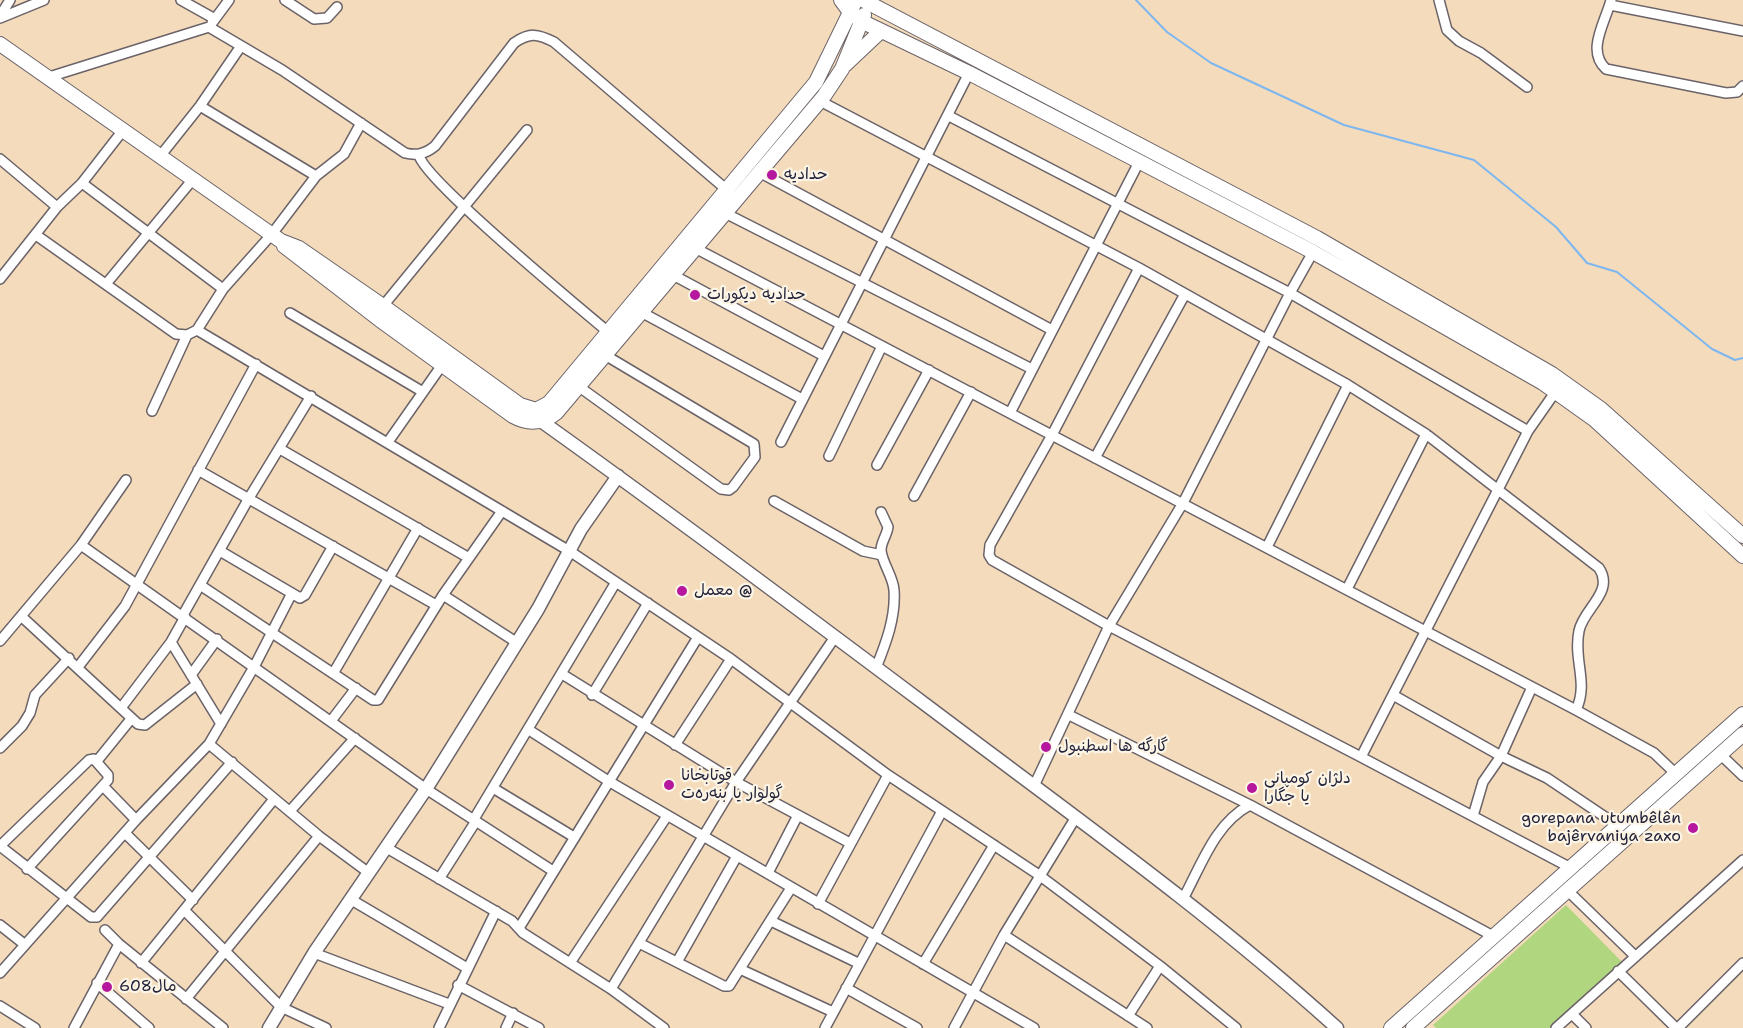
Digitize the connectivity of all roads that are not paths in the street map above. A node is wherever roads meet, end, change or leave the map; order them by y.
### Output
1 (10, 0) edge
2 (44, 0) edge
3 (181, 0) edge
4 (229, 0) edge
5 (285, 0) edge
6 (1439, 0) edge
7 (856, 3) edge
8 (1610, 3) edge
9 (337, 7) dead end
10 (0, 17) edge
11 (215, 19) junction
12 (861, 21) junction
13 (209, 27) junction
14 (1743, 31) edge
15 (881, 32) junction
16 (0, 44) edge
17 (241, 46) junction
18 (829, 60) junction
19 (842, 69) junction
20 (969, 73) junction
21 (49, 77) junction
22 (1743, 86) edge
23 (1527, 87) dead end
24 (820, 101) junction
25 (200, 106) junction
26 (949, 116) junction
27 (361, 123) junction
28 (124, 129) junction
29 (527, 130) dead end
30 (419, 154) junction
31 (161, 155) junction
32 (926, 158) junction
33 (0, 159) edge
34 (1139, 162) junction
35 (759, 171) junction
36 (316, 177) junction
37 (194, 178) junction
38 (82, 183) junction
39 (727, 190) junction
40 (1118, 202) junction
41 (57, 207) junction
42 (465, 207) junction
43 (725, 213) junction
44 (149, 232) junction
45 (36, 235) junction
46 (276, 238) junction
47 (885, 238) junction
48 (1095, 246) junction
49 (696, 248) junction
50 (1313, 252) junction
51 (0, 261) edge
52 (9, 268) junction
53 (1139, 268) junction
54 (673, 274) junction
55 (0, 279) edge
56 (862, 282) junction
57 (106, 285) junction
58 (223, 289) junction
59 (1290, 293) junction
60 (1185, 294) junction
61 (383, 306) junction
62 (641, 312) junction
63 (290, 313) dead end
64 (840, 324) junction
65 (197, 330) junction
66 (1052, 330) junction
67 (608, 332) junction
68 (188, 336) junction
69 (1267, 337) junction
70 (882, 346) junction
71 (605, 355) junction
72 (824, 357) junction
73 (256, 364) junction
74 (442, 365) junction
75 (1032, 369) junction
76 (929, 370) junction
77 (1348, 385) junction
78 (578, 386) junction
79 (1556, 391) junction
80 (423, 392) junction
81 (971, 392) junction
82 (311, 396) junction
83 (802, 399) junction
84 (152, 411) dead end
85 (1010, 413) junction
86 (538, 415) junction
87 (1528, 431) junction
88 (1426, 434) junction
89 (1052, 435) junction
90 (388, 442) junction
91 (781, 442) dead end
92 (280, 449) junction
93 (828, 456) dead end
94 (1095, 458) junction
95 (878, 465) dead end
96 (198, 470) junction
97 (618, 476) junction
98 (126, 480) dead end
99 (1500, 489) junction
100 (914, 496) dead end
101 (249, 498) junction
102 (774, 501) dead end
103 (1183, 503) junction
104 (502, 511) junction
105 (881, 512) dead end
106 (418, 528) junction
107 (1743, 536) edge
108 (81, 545) junction
109 (333, 546) junction
110 (1266, 547) junction
111 (220, 551) junction
112 (571, 552) junction
113 (882, 555) junction
114 (1743, 556) edge
115 (469, 558) junction
116 (391, 578) junction
117 (616, 582) junction
118 (135, 584) junction
119 (200, 585) junction
120 (1347, 589) junction
121 (292, 593) junction
122 (443, 595) junction
123 (648, 603) junction
124 (436, 605) junction
125 (21, 616) junction
126 (184, 616) junction
127 (1109, 626) junction
128 (4, 629) edge
129 (272, 631) junction
130 (1426, 632) junction
131 (698, 637) junction
132 (835, 637) junction
133 (217, 639) junction
134 (0, 641) edge
135 (171, 642) junction
136 (516, 642) junction
137 (69, 658) junction
138 (731, 659) junction
139 (78, 667) junction
140 (254, 667) junction
141 (876, 668) junction
142 (334, 672) junction
143 (562, 674) junction
144 (191, 675) junction
145 (197, 684) junction
146 (1532, 687) junction
147 (356, 688) junction
148 (1393, 694) junction
149 (592, 695) junction
150 (789, 702) junction
151 (121, 708) junction
152 (1576, 710) junction
153 (1743, 714) edge
154 (1068, 715) junction
155 (131, 719) junction
156 (331, 721) junction
157 (221, 724) junction
158 (644, 726) junction
159 (529, 730) junction
160 (1743, 734) edge
161 (355, 738) junction
162 (209, 744) junction
163 (675, 745) junction
164 (0, 748) edge
165 (1720, 754) junction
166 (1501, 756) junction
167 (1361, 757) junction
168 (96, 761) junction
169 (232, 762) junction
170 (1676, 774) junction
171 (888, 775) junction
172 (1743, 776) edge
173 (610, 782) junction
174 (736, 782) junction
175 (103, 786) junction
176 (1034, 786) junction
177 (493, 788) junction
178 (426, 789) junction
179 (274, 799) junction
180 (1250, 805) junction
181 (290, 810) junction
182 (942, 811) junction
183 (798, 815) junction
184 (667, 816) junction
185 (1473, 816) junction
186 (1076, 817) junction
187 (136, 820) junction
188 (475, 820) junction
189 (1617, 825) junction
190 (125, 833) junction
191 (319, 836) junction
192 (574, 837) junction
193 (704, 838) junction
194 (850, 843) junction
195 (994, 845) junction
196 (0, 846) edge
197 (387, 848) junction
198 (737, 856) junction
199 (151, 858) junction
200 (1743, 860) edge
201 (1569, 867) junction
202 (1735, 868) junction
203 (27, 869) junction
204 (553, 871) junction
205 (369, 873) junction
206 (768, 873) junction
207 (1040, 875) junction
208 (1743, 876) edge
209 (439, 879) junction
210 (790, 888) junction
211 (1567, 890) junction
212 (67, 897) junction
213 (1183, 899) junction
214 (193, 900) junction
215 (350, 900) junction
216 (818, 904) junction
217 (185, 911) junction
218 (496, 911) junction
219 (771, 921) junction
220 (0, 925) edge
221 (519, 928) junction
222 (105, 930) dead end
223 (873, 935) junction
224 (1004, 935) junction
225 (1493, 936) junction
226 (639, 943) junction
227 (24, 944) junction
228 (118, 944) junction
229 (224, 952) junction
230 (314, 953) junction
231 (1635, 956) junction
232 (677, 962) junction
233 (141, 963) junction
234 (570, 963) junction
235 (858, 963) junction
236 (1743, 963) edge
237 (922, 964) junction
238 (1160, 966) junction
239 (467, 968) junction
240 (742, 970) junction
241 (1618, 971) junction
242 (0, 973) edge
243 (97, 983) junction
244 (458, 985) junction
245 (846, 988) junction
246 (611, 989) junction
247 (973, 992) junction
248 (186, 999) junction
249 (449, 1004) junction
250 (0, 1006) edge
251 (281, 1007) junction
252 (833, 1012) junction
253 (513, 1013) junction
254 (1572, 1014) junction
255 (1128, 1016) junction
256 (651, 1024) edge
257 (1421, 1026) edge
258 (35, 1028) edge
259 (74, 1028) edge
260 (148, 1028) edge
261 (222, 1028) edge
262 (269, 1028) edge
263 (326, 1028) edge
264 (439, 1028) edge
265 (506, 1028) edge
266 (539, 1028) edge
267 (664, 1028) edge
268 (825, 1028) edge
269 (916, 1028) edge
270 (954, 1028) edge
271 (1034, 1028) edge
272 (1147, 1028) edge
273 (1236, 1028) edge
274 (1336, 1028) edge
275 (1391, 1028) edge
276 (1556, 1028) edge
277 (1586, 1028) edge
278 (1677, 1028) edge

1 - 10 street
2 - 10 street
3 - 11 street
4 - 11 street
5 - 9 street
6 - 23 street
7 - 12 main road
7 - 18 main road
7 - 107 main road
8 - 14 street
8 - 22 street
11 - 13 street
12 - 15 main road
12 - 19 main road
13 - 17 street
13 - 21 street
15 - 19 main road
15 - 20 main road
16 - 21 main road
17 - 25 street
17 - 27 street
18 - 19 main road
18 - 39 main road
19 - 24 main road
20 - 26 street
20 - 34 main road
21 - 28 main road
24 - 32 street
24 - 35 main road
25 - 31 street
25 - 36 street
26 - 32 street
26 - 40 street
27 - 30 street
27 - 36 street
28 - 31 main road
28 - 38 street
29 - 42 street
30 - 39 street
30 - 42 street
31 - 37 main road
32 - 47 street
32 - 48 street
33 - 41 street
34 - 40 street
34 - 50 main road
35 - 43 main road
35 - 47 street
36 - 46 street
37 - 44 street
37 - 46 main road
38 - 41 street
38 - 44 street
39 - 67 main road
40 - 48 street
40 - 59 street
41 - 45 street
42 - 61 street
42 - 67 street
43 - 49 main road
43 - 56 street
44 - 57 street
44 - 58 street
45 - 52 street
45 - 57 street
46 - 58 street
46 - 61 main road
46 - 74 main road
47 - 56 street
47 - 66 street
48 - 53 street
48 - 66 street
49 - 54 main road
49 - 64 street
50 - 59 street
50 - 79 main road
51 - 52 street
52 - 55 street
53 - 60 street
53 - 89 street
54 - 62 main road
54 - 72 street
56 - 64 street
56 - 75 street
57 - 68 street
58 - 65 street
59 - 69 street
59 - 87 street
60 - 69 street
60 - 94 street
61 - 86 main road
62 - 71 main road
62 - 83 street
63 - 80 street
64 - 70 street
64 - 72 street
65 - 68 street
65 - 73 street
66 - 75 street
67 - 86 main road
68 - 84 street
69 - 77 street
69 - 103 street
70 - 76 street
70 - 93 street
71 - 78 main road
71 - 78 street
72 - 83 street
73 - 82 street
73 - 96 street
74 - 80 street
74 - 86 main road
75 - 85 street
76 - 81 street
76 - 95 street
77 - 88 street
77 - 110 street
78 - 86 main road
79 - 87 street
79 - 114 main road
80 - 90 street
81 - 85 street
81 - 100 street
82 - 90 street
82 - 92 street
83 - 91 street
85 - 89 street
86 - 97 street
87 - 99 street
88 - 99 street
88 - 120 street
89 - 94 street
89 - 127 street
90 - 104 street
92 - 101 street
92 - 106 street
94 - 103 street
96 - 101 street
96 - 118 street
97 - 112 street
97 - 132 street
98 - 108 street
99 - 130 street
99 - 152 street
101 - 109 street
101 - 111 street
102 - 113 street
103 - 110 street
103 - 127 street
104 - 112 street
104 - 115 street
105 - 113 street
106 - 115 street
106 - 116 street
108 - 118 street
108 - 125 street
109 - 116 street
109 - 121 street
110 - 120 street
111 - 119 street
111 - 121 street
112 - 117 street
112 - 136 street
113 - 141 street
115 - 122 street
116 - 124 street
116 - 142 street
117 - 123 street
117 - 143 street
118 - 126 street
118 - 139 street
119 - 126 street
119 - 129 street
120 - 130 street
121 - 129 street
122 - 124 street
122 - 136 street
123 - 131 street
123 - 149 street
124 - 147 street
125 - 128 street
125 - 137 street
126 - 133 street
126 - 135 street
127 - 154 street
127 - 167 street
128 - 134 street
129 - 140 street
129 - 142 street
130 - 146 street
130 - 148 street
131 - 138 street
131 - 158 street
132 - 141 street
132 - 150 street
133 - 140 street
133 - 144 street
135 - 144 street
135 - 151 street
136 - 178 street
137 - 139 street
137 - 164 street
138 - 150 street
138 - 163 street
139 - 151 street
140 - 156 street
140 - 157 street
141 - 176 street
142 - 147 street
143 - 149 street
143 - 159 street
144 - 145 street
145 - 155 street
145 - 157 street
146 - 152 street
146 - 166 street
147 - 156 street
148 - 166 street
148 - 167 street
149 - 158 street
150 - 171 street
150 - 174 street
151 - 155 street
152 - 170 street
153 - 170 main road
154 - 176 street
154 - 180 street
155 - 168 street
156 - 161 street
157 - 162 street
158 - 163 street
158 - 173 street
159 - 173 street
159 - 177 street
160 - 165 main road
161 - 178 street
161 - 181 street
162 - 169 street
162 - 187 street
163 - 174 street
165 - 172 street
165 - 211 main road
166 - 185 street
166 - 189 street
167 - 185 street
168 - 175 street
168 - 196 street
169 - 179 street
169 - 199 street
170 - 189 main road
171 - 182 street
171 - 194 street
173 - 184 street
173 - 192 street
174 - 183 street
174 - 193 street
175 - 187 street
175 - 203 street
176 - 186 street
177 - 188 street
177 - 192 street
178 - 188 street
178 - 197 street
179 - 181 street
179 - 214 street
180 - 213 street
180 - 225 street
181 - 191 street
182 - 195 street
182 - 223 street
183 - 194 street
183 - 206 street
184 - 193 street
184 - 234 street
185 - 201 street
186 - 207 street
186 - 213 street
187 - 190 street
188 - 204 street
188 - 209 street
189 - 201 main road
190 - 199 street
190 - 212 street
191 - 205 street
191 - 229 street
192 - 204 street
193 - 198 street
193 - 226 street
194 - 216 street
195 - 207 street
195 - 237 street
196 - 203 street
197 - 205 street
197 - 209 street
198 - 206 street
198 - 232 street
199 - 212 street
199 - 214 street
200 - 202 street
201 - 225 main road
202 - 208 street
202 - 231 street
203 - 212 street
204 - 221 street
205 - 215 street
206 - 210 street
207 - 224 street
207 - 238 street
209 - 218 street
210 - 216 street
210 - 219 street
211 - 231 street
211 - 257 main road
212 - 227 street
213 - 274 street
214 - 217 street
215 - 230 street
215 - 239 street
216 - 223 street
217 - 229 street
217 - 233 street
218 - 221 street
218 - 239 street
219 - 235 street
219 - 240 street
220 - 227 street
221 - 234 street
222 - 228 street
223 - 235 street
223 - 237 street
224 - 247 street
224 - 255 street
225 - 275 main road
226 - 232 street
226 - 246 street
227 - 242 street
228 - 233 street
228 - 243 street
229 - 248 street
229 - 251 street
230 - 249 street
230 - 251 street
231 - 241 street
232 - 240 street
233 - 248 street
234 - 246 street
235 - 245 street
236 - 278 street
237 - 247 street
238 - 255 street
238 - 273 street
239 - 244 street
240 - 252 street
241 - 254 street
241 - 278 street
243 - 259 street
243 - 260 street
244 - 249 street
244 - 253 street
245 - 252 street
245 - 269 street
246 - 256 street
247 - 270 street
247 - 271 street
248 - 261 street
249 - 264 street
250 - 258 street
251 - 262 street
251 - 263 street
252 - 268 street
253 - 265 street
253 - 266 street
254 - 276 street
254 - 277 street
255 - 272 street
256 - 267 street

